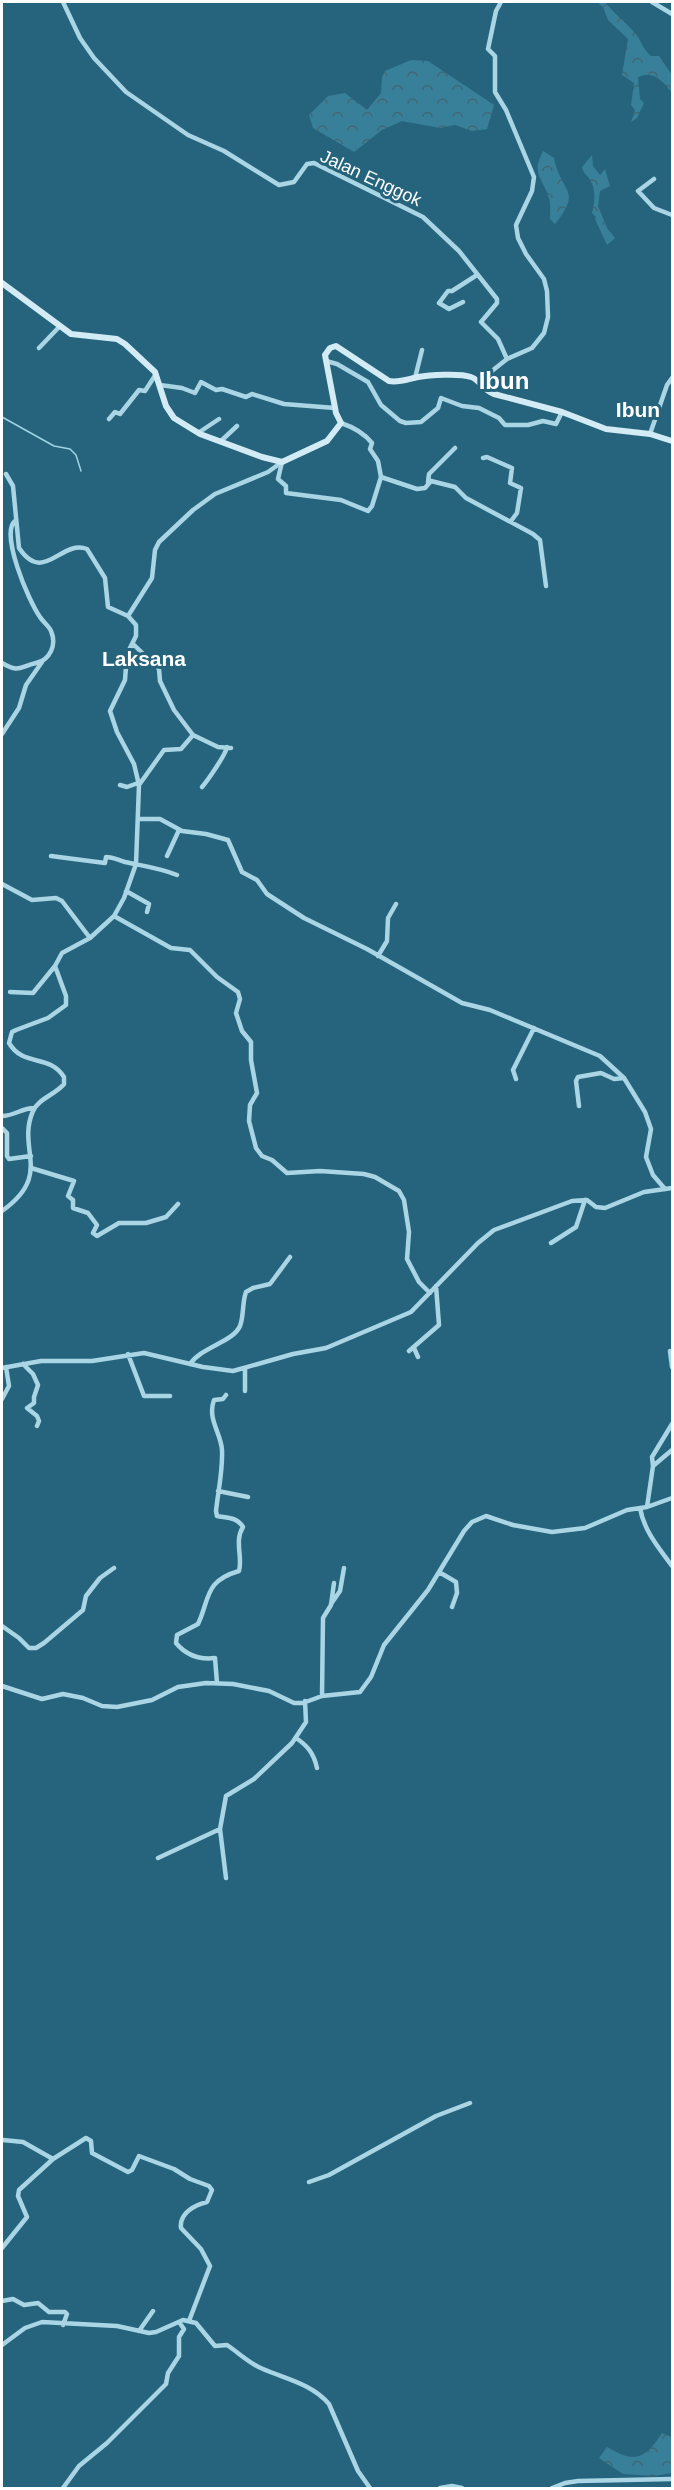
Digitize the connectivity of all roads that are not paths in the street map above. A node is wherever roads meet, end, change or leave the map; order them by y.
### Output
1 (63, 2) edge
2 (501, 2) edge
3 (652, 2) edge
4 (672, 14) edge
5 (654, 180) dead end
6 (672, 215) edge
7 (477, 275) junction
8 (2, 283) edge
9 (463, 302) dead end
10 (60, 326) junction
11 (39, 348) dead end
12 (422, 350) dead end
13 (507, 359) junction
14 (326, 361) junction
15 (156, 374) junction
16 (415, 378) junction
17 (672, 378) edge
18 (478, 382) junction
19 (160, 385) junction
20 (335, 408) junction
21 (562, 412) junction
22 (109, 419) dead end
23 (219, 420) dead end
24 (341, 423) junction
25 (237, 426) dead end
26 (198, 433) junction
27 (650, 434) junction
28 (221, 441) junction
29 (672, 441) edge
30 (455, 448) dead end
31 (483, 458) dead end
32 (282, 462) junction
33 (6, 474) dead end
34 (381, 477) junction
35 (429, 482) junction
36 (15, 521) junction
37 (511, 521) junction
38 (5, 530) dead end
39 (6, 551) dead end
40 (546, 586) dead end
41 (128, 616) junction
42 (133, 644) junction
43 (42, 662) junction
44 (2, 663) edge
45 (2, 734) edge
46 (193, 735) junction
47 (139, 784) junction
48 (120, 785) dead end
49 (202, 787) dead end
50 (139, 819) junction
51 (178, 830) junction
52 (51, 856) dead end
53 (167, 856) dead end
54 (136, 864) junction
55 (177, 875) dead end
56 (2, 884) edge
57 (126, 891) junction
58 (396, 904) dead end
59 (147, 912) dead end
60 (114, 916) junction
61 (90, 938) junction
62 (378, 956) junction
63 (55, 966) junction
64 (10, 992) dead end
65 (534, 1028) junction
66 (624, 1078) junction
67 (516, 1079) dead end
68 (579, 1106) dead end
69 (34, 1108) junction
70 (2, 1116) edge
71 (2, 1128) edge
72 (31, 1156) junction
73 (31, 1168) junction
74 (672, 1188) edge
75 (665, 1189) junction
76 (585, 1200) junction
77 (177, 1204) dead end
78 (2, 1211) edge
79 (551, 1243) dead end
80 (290, 1257) dead end
81 (436, 1286) junction
82 (430, 1293) junction
83 (670, 1351) dead end
84 (128, 1354) junction
85 (418, 1357) dead end
86 (23, 1364) junction
87 (190, 1364) junction
88 (672, 1367) edge
89 (4, 1368) edge
90 (244, 1369) junction
91 (245, 1391) dead end
92 (226, 1395) dead end
93 (170, 1396) dead end
94 (2, 1400) edge
95 (672, 1424) edge
96 (37, 1426) dead end
97 (672, 1450) edge
98 (653, 1466) junction
99 (218, 1491) junction
100 (248, 1497) dead end
101 (672, 1498) edge
102 (647, 1507) junction
103 (640, 1508) junction
104 (672, 1566) edge
105 (114, 1568) dead end
106 (344, 1568) dead end
107 (439, 1572) junction
108 (334, 1583) dead end
109 (331, 1605) junction
110 (452, 1607) dead end
111 (2, 1626) edge
112 (217, 1683) junction
113 (2, 1686) edge
114 (322, 1696) junction
115 (305, 1701) junction
116 (296, 1738) junction
117 (317, 1768) dead end
118 (220, 1829) junction
119 (158, 1858) dead end
120 (226, 1878) dead end
121 (470, 2103) dead end
122 (3, 2140) edge
123 (53, 2159) junction
124 (309, 2182) dead end
125 (2, 2248) edge
126 (2, 2301) edge
127 (153, 2311) dead end
128 (189, 2321) junction
129 (179, 2322) junction
130 (63, 2325) junction
131 (139, 2331) junction
132 (2, 2344) edge
133 (672, 2479) edge
134 (63, 2488) edge
135 (370, 2488) edge
136 (440, 2488) edge
137 (462, 2488) edge
138 (552, 2488) edge

1 - 7 street, Jalan Enggok
2 - 13 street
3 - 4 street
5 - 6 street
7 - 9 street
7 - 13 street, Jalan Enggok
8 - 10 main road
10 - 11 street
10 - 15 main road
12 - 16 street
13 - 18 street
14 - 16 main road
14 - 20 main road
14 - 21 street
15 - 19 main road
15 - 22 street
16 - 18 main road
17 - 27 street
18 - 21 main road
19 - 20 street
19 - 26 main road
20 - 24 main road
21 - 27 main road
23 - 26 street
24 - 32 main road
24 - 34 street
25 - 28 street
26 - 28 main road
27 - 29 main road
28 - 32 main road
30 - 35 street
31 - 37 street
32 - 34 street
32 - 41 street
33 - 36 street
34 - 35 street
35 - 37 street
36 - 38 street
36 - 41 street
37 - 40 street
39 - 43 street
41 - 42 street
42 - 46 street
42 - 47 street
43 - 44 street
43 - 45 street
46 - 47 street
46 - 49 street
47 - 48 street
47 - 50 street
50 - 51 street
50 - 54 street
51 - 53 street
51 - 62 street
52 - 54 street
54 - 55 street
54 - 57 street
56 - 61 street
57 - 59 street
57 - 60 street
58 - 62 street
60 - 61 street
60 - 82 street
61 - 63 street
62 - 65 street
63 - 64 street
63 - 69 street
65 - 66 street
65 - 67 street
66 - 68 street
66 - 75 street
69 - 70 street
69 - 72 street
71 - 72 street
72 - 73 street
73 - 77 street
73 - 78 street
74 - 75 street
75 - 76 street
76 - 79 street
76 - 81 street
80 - 87 street
81 - 82 street
81 - 85 street
82 - 90 street
83 - 88 street
84 - 86 street
84 - 87 street
84 - 93 street
86 - 89 street
86 - 96 street
87 - 90 street
89 - 94 street
90 - 91 street
92 - 99 street
95 - 98 street
97 - 98 street
98 - 102 street
99 - 100 street
99 - 112 street
101 - 102 street
102 - 103 street
103 - 104 street
103 - 107 street
105 - 111 street
106 - 109 street
107 - 110 street
107 - 114 street
108 - 109 street
109 - 114 street
112 - 113 street
112 - 115 street
114 - 115 street
115 - 116 street
116 - 117 street
116 - 118 street
118 - 119 street
118 - 120 street
121 - 124 street
122 - 123 street
123 - 125 street
123 - 128 street
126 - 130 street
127 - 131 street
128 - 129 street
128 - 135 street
129 - 131 street
129 - 134 street
130 - 131 street
130 - 132 street
133 - 138 street
136 - 137 street

